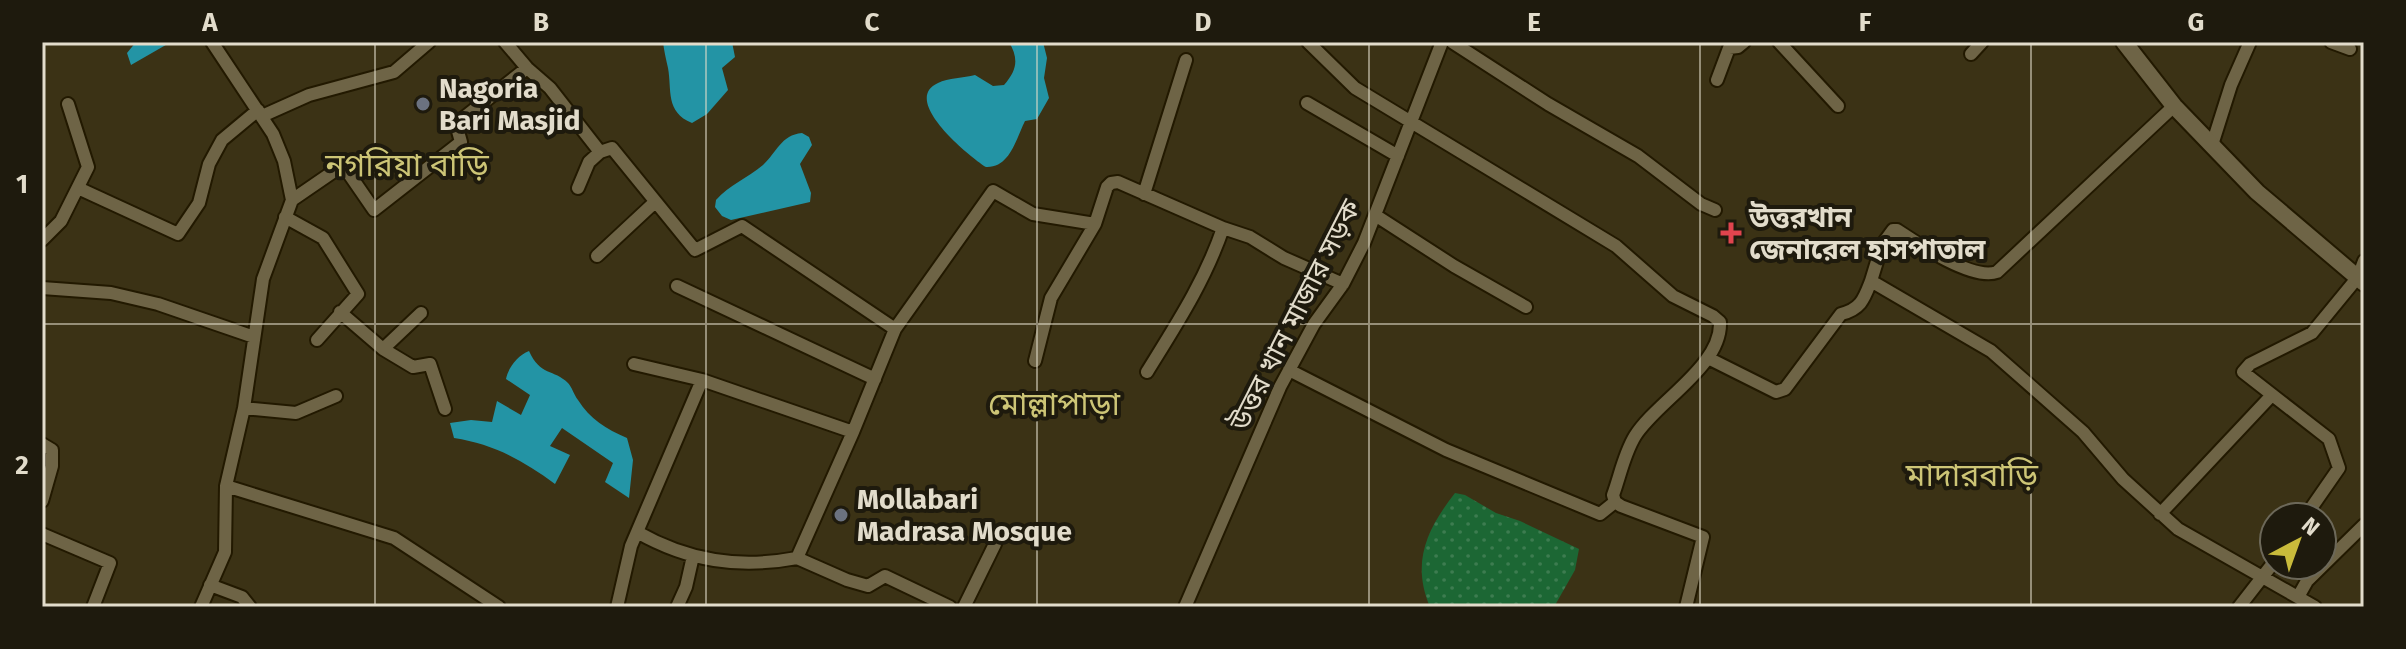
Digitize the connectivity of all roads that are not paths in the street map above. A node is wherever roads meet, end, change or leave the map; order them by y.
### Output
1 (212, 42) edge
2 (429, 42) edge
3 (505, 42) edge
4 (1308, 42) edge
5 (1442, 42) edge
6 (1452, 42) edge
7 (1744, 42) edge
8 (1779, 42) edge
9 (1982, 42) edge
10 (2124, 42) edge
11 (2250, 42) edge
12 (2331, 42) edge
13 (2350, 49) dead end
14 (1971, 54) dead end
15 (1186, 60) dead end
16 (527, 68) junction
17 (1717, 80) dead end
18 (1307, 103) dead end
19 (68, 104) dead end
20 (1838, 106) dead end
21 (2174, 106) junction
22 (260, 113) junction
23 (1412, 123) junction
24 (2212, 145) junction
25 (600, 152) junction
26 (1398, 156) junction
27 (78, 188) junction
28 (578, 188) dead end
29 (1144, 194) junction
30 (292, 200) junction
31 (655, 202) junction
32 (1715, 210) dead end
33 (1375, 215) junction
34 (285, 217) junction
35 (1095, 224) junction
36 (1223, 228) junction
37 (42, 240) edge
38 (597, 256) dead end
39 (2362, 274) edge
40 (1871, 281) junction
41 (1343, 284) junction
42 (677, 286) dead end
43 (42, 288) edge
44 (1526, 307) dead end
45 (340, 312) junction
46 (421, 313) dead end
47 (895, 329) junction
48 (254, 337) junction
49 (317, 340) dead end
50 (383, 349) junction
51 (1708, 358) junction
52 (1035, 361) dead end
53 (634, 364) dead end
54 (1289, 370) junction
55 (1147, 372) dead end
56 (875, 379) junction
57 (702, 380) junction
58 (336, 396) dead end
59 (2271, 396) junction
60 (244, 408) junction
61 (445, 409) dead end
62 (853, 432) junction
63 (42, 444) edge
64 (226, 486) junction
65 (42, 501) edge
66 (2316, 501) edge
67 (1615, 502) junction
68 (2160, 514) junction
69 (2364, 525) edge
70 (637, 532) junction
71 (42, 534) edge
72 (995, 544) dead end
73 (693, 556) junction
74 (797, 558) junction
75 (2258, 577) edge
76 (2260, 581) edge
77 (2266, 581) edge
78 (210, 585) junction
79 (2298, 597) junction
80 (93, 607) edge
81 (201, 607) edge
82 (250, 607) edge
83 (499, 607) edge
84 (617, 607) edge
85 (677, 607) edge
86 (950, 607) edge
87 (964, 607) edge
88 (1185, 607) edge
89 (1686, 607) edge
90 (2239, 607) edge
91 (2315, 607) edge

1 - 22 street
2 - 22 street
3 - 16 street
4 - 23 street
5 - 23 street, উত্তর খান মাজার সড়ক
6 - 32 street
7 - 17 street
8 - 20 street
9 - 14 street
10 - 21 street
11 - 24 street
12 - 13 street
15 - 29 street
16 - 25 street
16 - 30 street
18 - 26 street
19 - 27 street
21 - 24 street
21 - 40 street
22 - 27 street
22 - 30 street
23 - 26 street, উত্তর খান মাজার সড়ক
23 - 51 street
24 - 39 street
25 - 28 street
25 - 31 street
26 - 33 street, উত্তর খান মাজার সড়ক
27 - 37 street
29 - 35 street
29 - 36 street
30 - 34 street
31 - 38 street
31 - 47 street
33 - 41 street, উত্তর খান মাজার সড়ক
33 - 44 street
34 - 45 street
34 - 48 street
35 - 47 street
35 - 52 street
36 - 41 street
36 - 55 street
39 - 59 street
40 - 51 street
40 - 68 street
41 - 54 street, উত্তর খান মাজার সড়ক
42 - 56 street
43 - 48 street
45 - 49 street
45 - 50 street
46 - 50 street
47 - 56 street
48 - 60 street
50 - 61 street
51 - 67 street
53 - 57 street
54 - 67 street
54 - 88 street, উত্তর খান মাজার সড়ক
56 - 62 street
57 - 62 street
57 - 70 street
58 - 60 street
59 - 66 street
59 - 68 street
60 - 64 street
62 - 74 street
63 - 65 street
64 - 78 street
64 - 83 street
67 - 89 street
68 - 75 street
69 - 79 street
70 - 73 street
70 - 84 street
71 - 80 street
72 - 87 street
73 - 74 street
73 - 85 street
74 - 86 street
76 - 90 street
77 - 79 street
78 - 81 street
78 - 82 street
79 - 91 street

